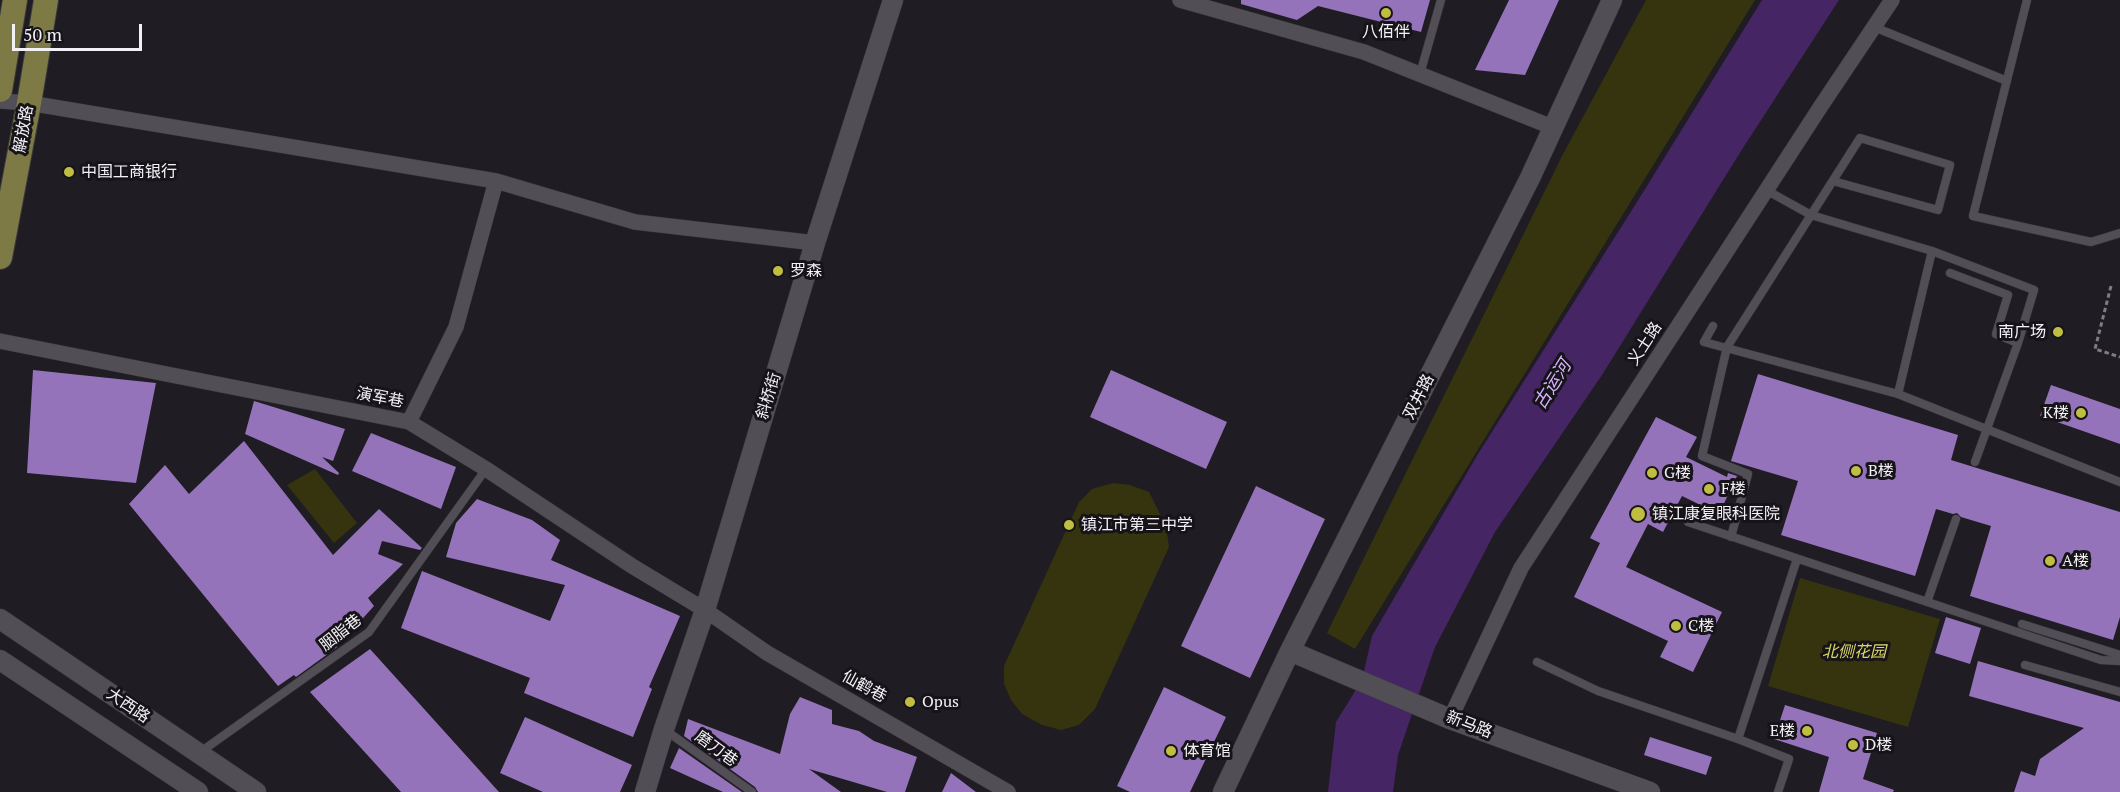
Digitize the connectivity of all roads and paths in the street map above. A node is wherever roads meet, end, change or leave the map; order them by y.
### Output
1 (15, 0) edge
2 (46, 0) edge
3 (893, 0) edge
4 (1180, 0) edge
5 (1441, 0) edge
6 (1612, 0) edge
7 (1892, 0) edge
8 (2027, 0) edge
9 (1874, 27) junction
10 (1420, 74) junction
11 (2007, 81) junction
12 (0, 90) edge
13 (0, 101) edge
14 (29, 103) junction
15 (1552, 127) junction
16 (496, 181) junction
17 (1833, 181) junction
18 (1766, 190) junction
19 (1811, 215) junction
20 (2120, 233) edge
21 (815, 243) junction
22 (1932, 250) junction
23 (0, 257) edge
24 (1950, 273) dead end
25 (2111, 286) dead end
26 (1713, 326) dead end
27 (0, 341) edge
28 (2018, 343) junction
29 (1727, 347) junction
30 (2120, 357) edge
31 (1898, 394) junction
32 (409, 422) junction
33 (1986, 429) junction
34 (1975, 462) dead end
35 (486, 469) junction
36 (2120, 482) edge
37 (1956, 519) dead end
38 (1688, 522) dead end
39 (1731, 537) junction
40 (1797, 559) junction
41 (1927, 602) junction
42 (705, 610) junction
43 (0, 619) edge
44 (2022, 624) dead end
45 (1290, 651) junction
46 (2120, 655) edge
47 (0, 660) edge
48 (2120, 661) edge
49 (1537, 662) dead end
50 (2025, 665) dead end
51 (2120, 692) edge
52 (1450, 719) junction
53 (664, 729) junction
54 (1738, 739) junction
55 (198, 753) junction
56 (198, 792) edge
57 (256, 792) edge
58 (645, 792) edge
59 (752, 792) edge
60 (1008, 792) edge
61 (1223, 792) edge
62 (1650, 792) edge
63 (1778, 792) edge

1 - 12 main road, 解放路
2 - 14 main road, 解放路
3 - 21 street, 斜桥街
4 - 10 street
5 - 10 lane
6 - 15 street, 双井路
7 - 9 street, 义土路
8 - 11 lane
9 - 11 lane
9 - 18 street, 义土路
10 - 15 street
11 - 20 lane
13 - 14 street
14 - 16 street
14 - 23 main road, 解放路
15 - 45 street, 双井路
16 - 21 street
16 - 32 street
17 - 17 lane
17 - 19 lane
18 - 19 lane
18 - 52 street, 义土路
19 - 22 lane
19 - 29 lane
21 - 42 street, 斜桥街
22 - 28 lane
22 - 31 lane
24 - 28 lane
25 - 30 path
26 - 29 lane
27 - 32 street, 演军巷
28 - 33 lane
29 - 31 lane
29 - 39 lane
31 - 33 lane
32 - 35 street, 演军巷
33 - 34 lane
33 - 36 lane
35 - 42 street, 演军巷
35 - 55 lane, 胭脂巷
37 - 41 lane
38 - 39 lane
39 - 40 lane
40 - 41 lane
40 - 54 lane
41 - 48 lane
42 - 53 street, 斜桥街
42 - 60 street, 仙鹤巷
43 - 55 street, 大西路
44 - 46 lane
45 - 52 street, 新马路
45 - 61 street, 双井路
47 - 56 street, 大西路
49 - 54 lane
50 - 51 lane
52 - 62 street, 新马路
53 - 58 street, 斜桥街
53 - 59 lane, 磨刀巷
54 - 63 lane
55 - 57 street, 大西路

